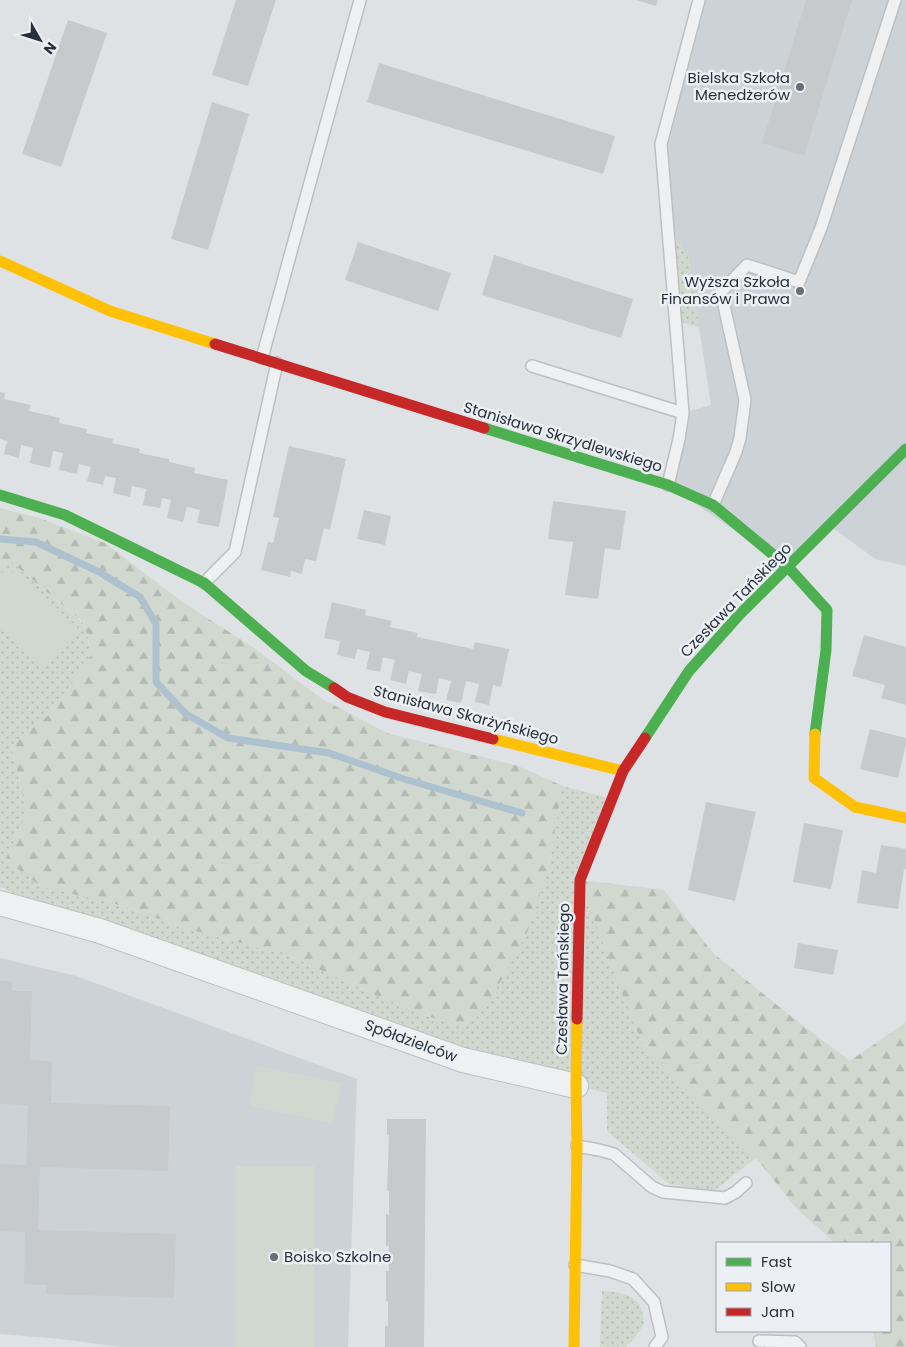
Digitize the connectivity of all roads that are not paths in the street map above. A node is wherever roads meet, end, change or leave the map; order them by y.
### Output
1 (360, 0) edge
2 (699, 0) edge
3 (895, 0) edge
4 (0, 261) edge
5 (262, 358) junction
6 (277, 363) junction
7 (532, 366) dead end
8 (683, 413) junction
9 (906, 449) edge
10 (668, 486) junction
11 (0, 495) edge
12 (713, 505) junction
13 (788, 567) junction
14 (204, 583) junction
15 (623, 771) junction
16 (906, 818) edge
17 (0, 903) edge
18 (576, 1086) junction
19 (577, 1146) junction
20 (746, 1183) dead end
21 (575, 1264) junction
22 (759, 1341) dead end
23 (574, 1347) edge
24 (655, 1347) edge
25 (800, 1347) edge

1 - 5 lane
2 - 8 lane
3 - 12 lane
4 - 5 street, Stanisława Skrzydlewskiego
5 - 6 street, Stanisława Skrzydlewskiego
6 - 10 street, Stanisława Skrzydlewskiego
6 - 14 lane
7 - 8 lane
8 - 10 lane
9 - 13 street, Czesława Tańskiego
10 - 12 street, Stanisława Skrzydlewskiego
11 - 14 street, Stanisława Skarżyńskiego
12 - 13 street, Stanisława Skrzydlewskiego
13 - 15 street, Czesława Tańskiego
13 - 16 street, Stanisława Skrzydlewskiego
14 - 15 street, Stanisława Skarżyńskiego
15 - 18 street, Czesława Tańskiego
17 - 18 street, Spółdzielców
18 - 19 street
19 - 20 lane
19 - 21 street
21 - 23 street
21 - 24 lane
22 - 25 lane

